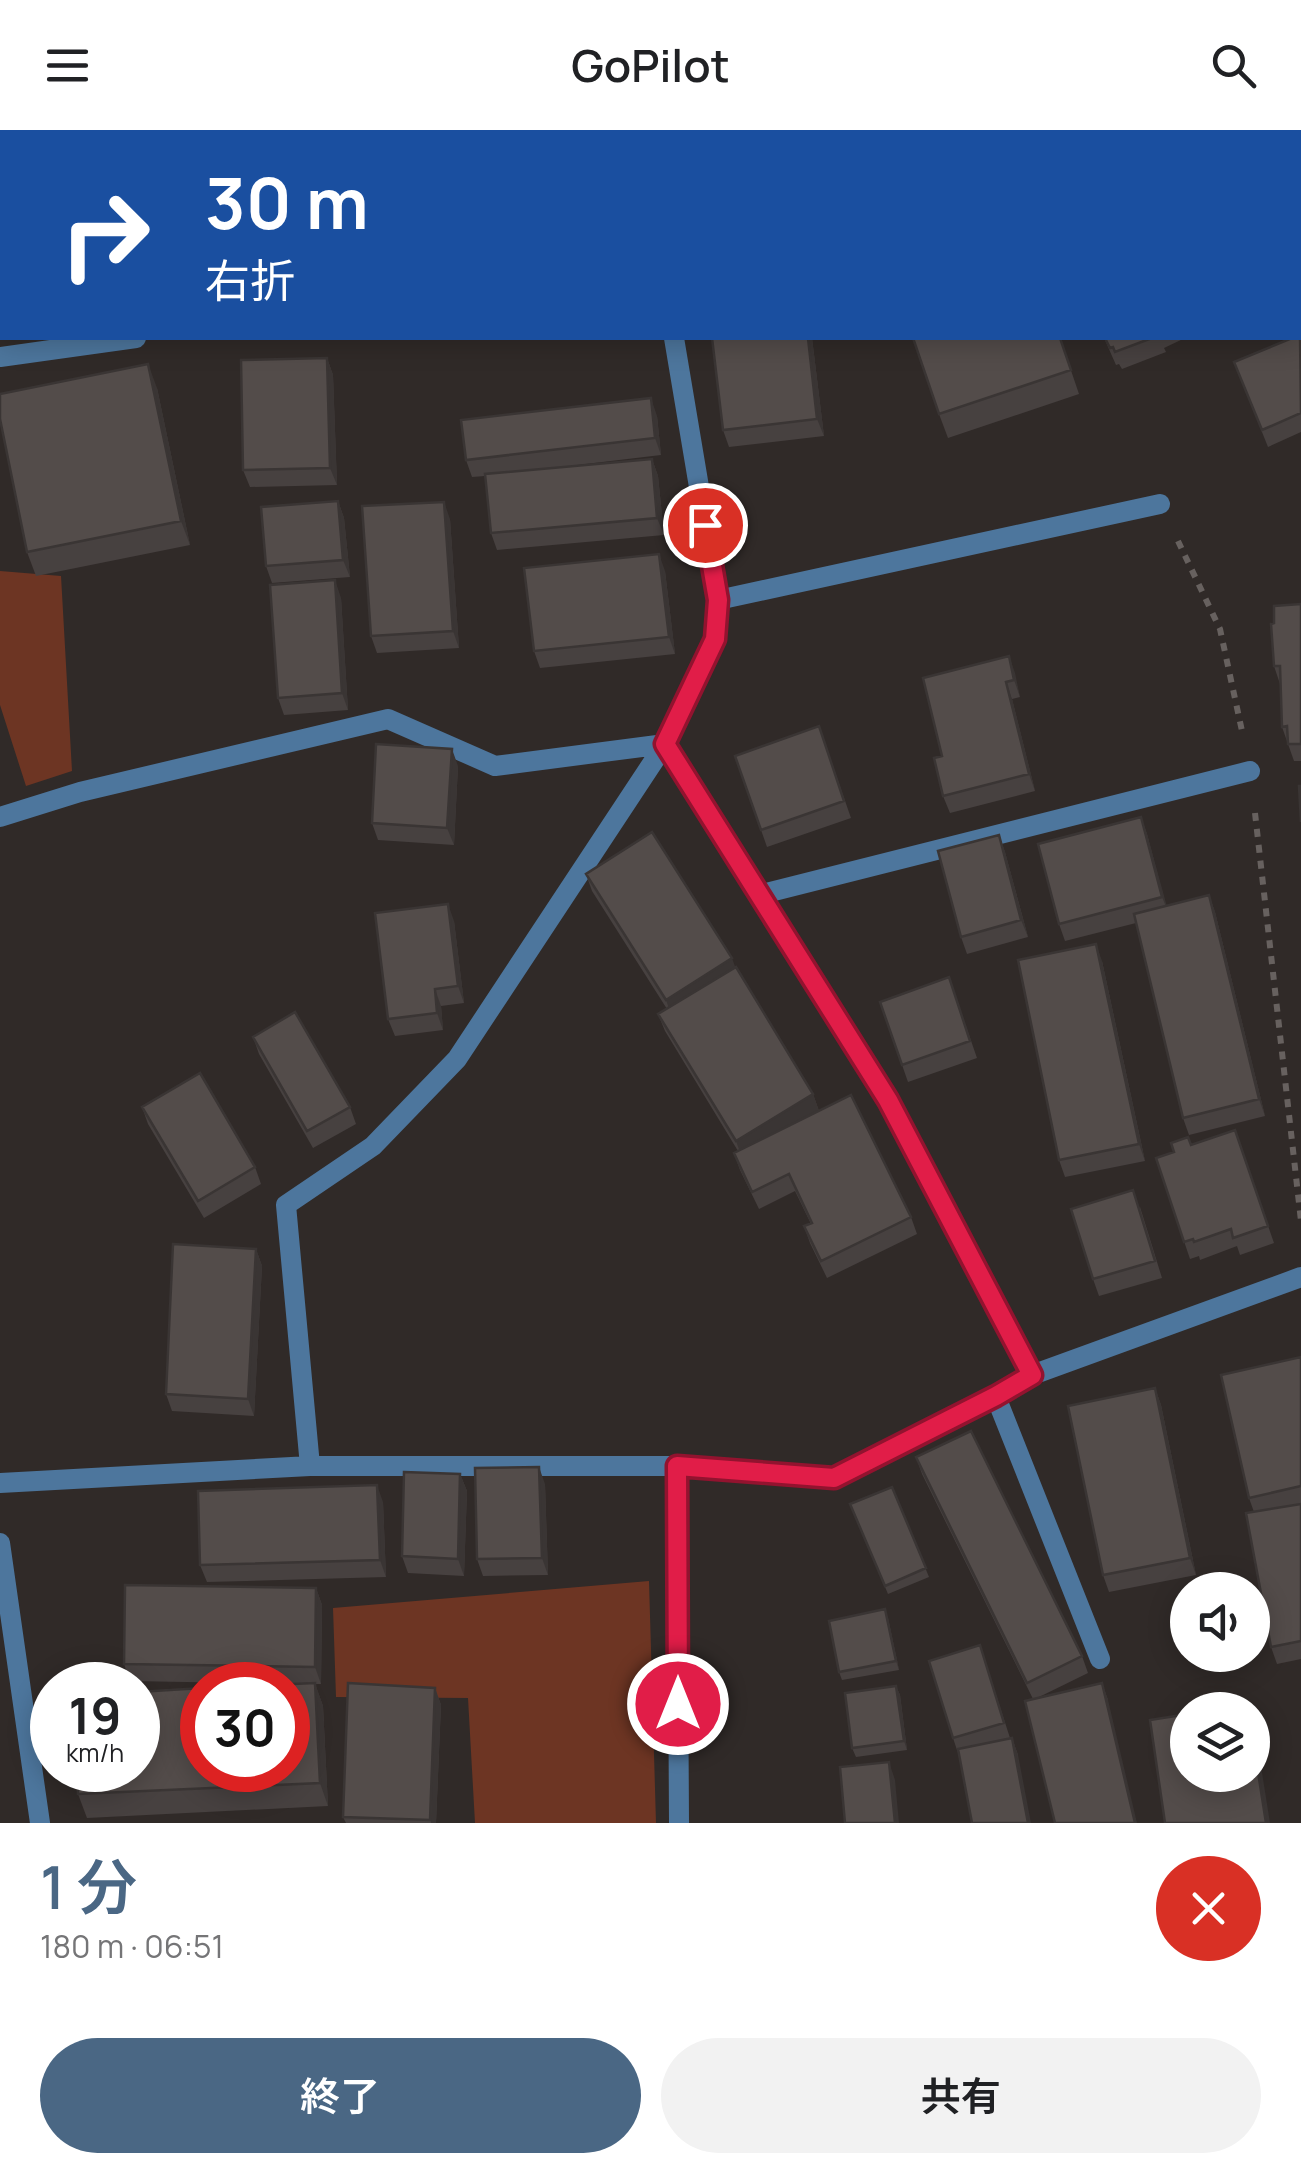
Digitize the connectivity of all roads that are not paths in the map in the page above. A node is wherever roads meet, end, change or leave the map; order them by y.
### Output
1 (122, 340) edge
2 (674, 340) edge
3 (0, 357) edge
4 (1160, 504) road end
5 (718, 600) junction
6 (665, 744) junction
7 (1250, 770) road end
8 (0, 817) edge
9 (762, 894) junction
10 (1301, 1278) edge
11 (1032, 1375) junction
12 (996, 1396) junction
13 (310, 1466) junction
14 (677, 1466) junction
15 (0, 1483) edge
16 (0, 1544) edge
17 (1100, 1658) dead end
18 (40, 1823) edge
19 (679, 1823) edge

1 - 3 street
2 - 5 street
4 - 5 street
5 - 6 street
6 - 8 street
6 - 9 street
6 - 13 street
7 - 9 street
9 - 11 street
10 - 11 street
11 - 12 street
12 - 14 street
12 - 17 street
13 - 14 street
13 - 15 street
14 - 19 street
16 - 18 street

